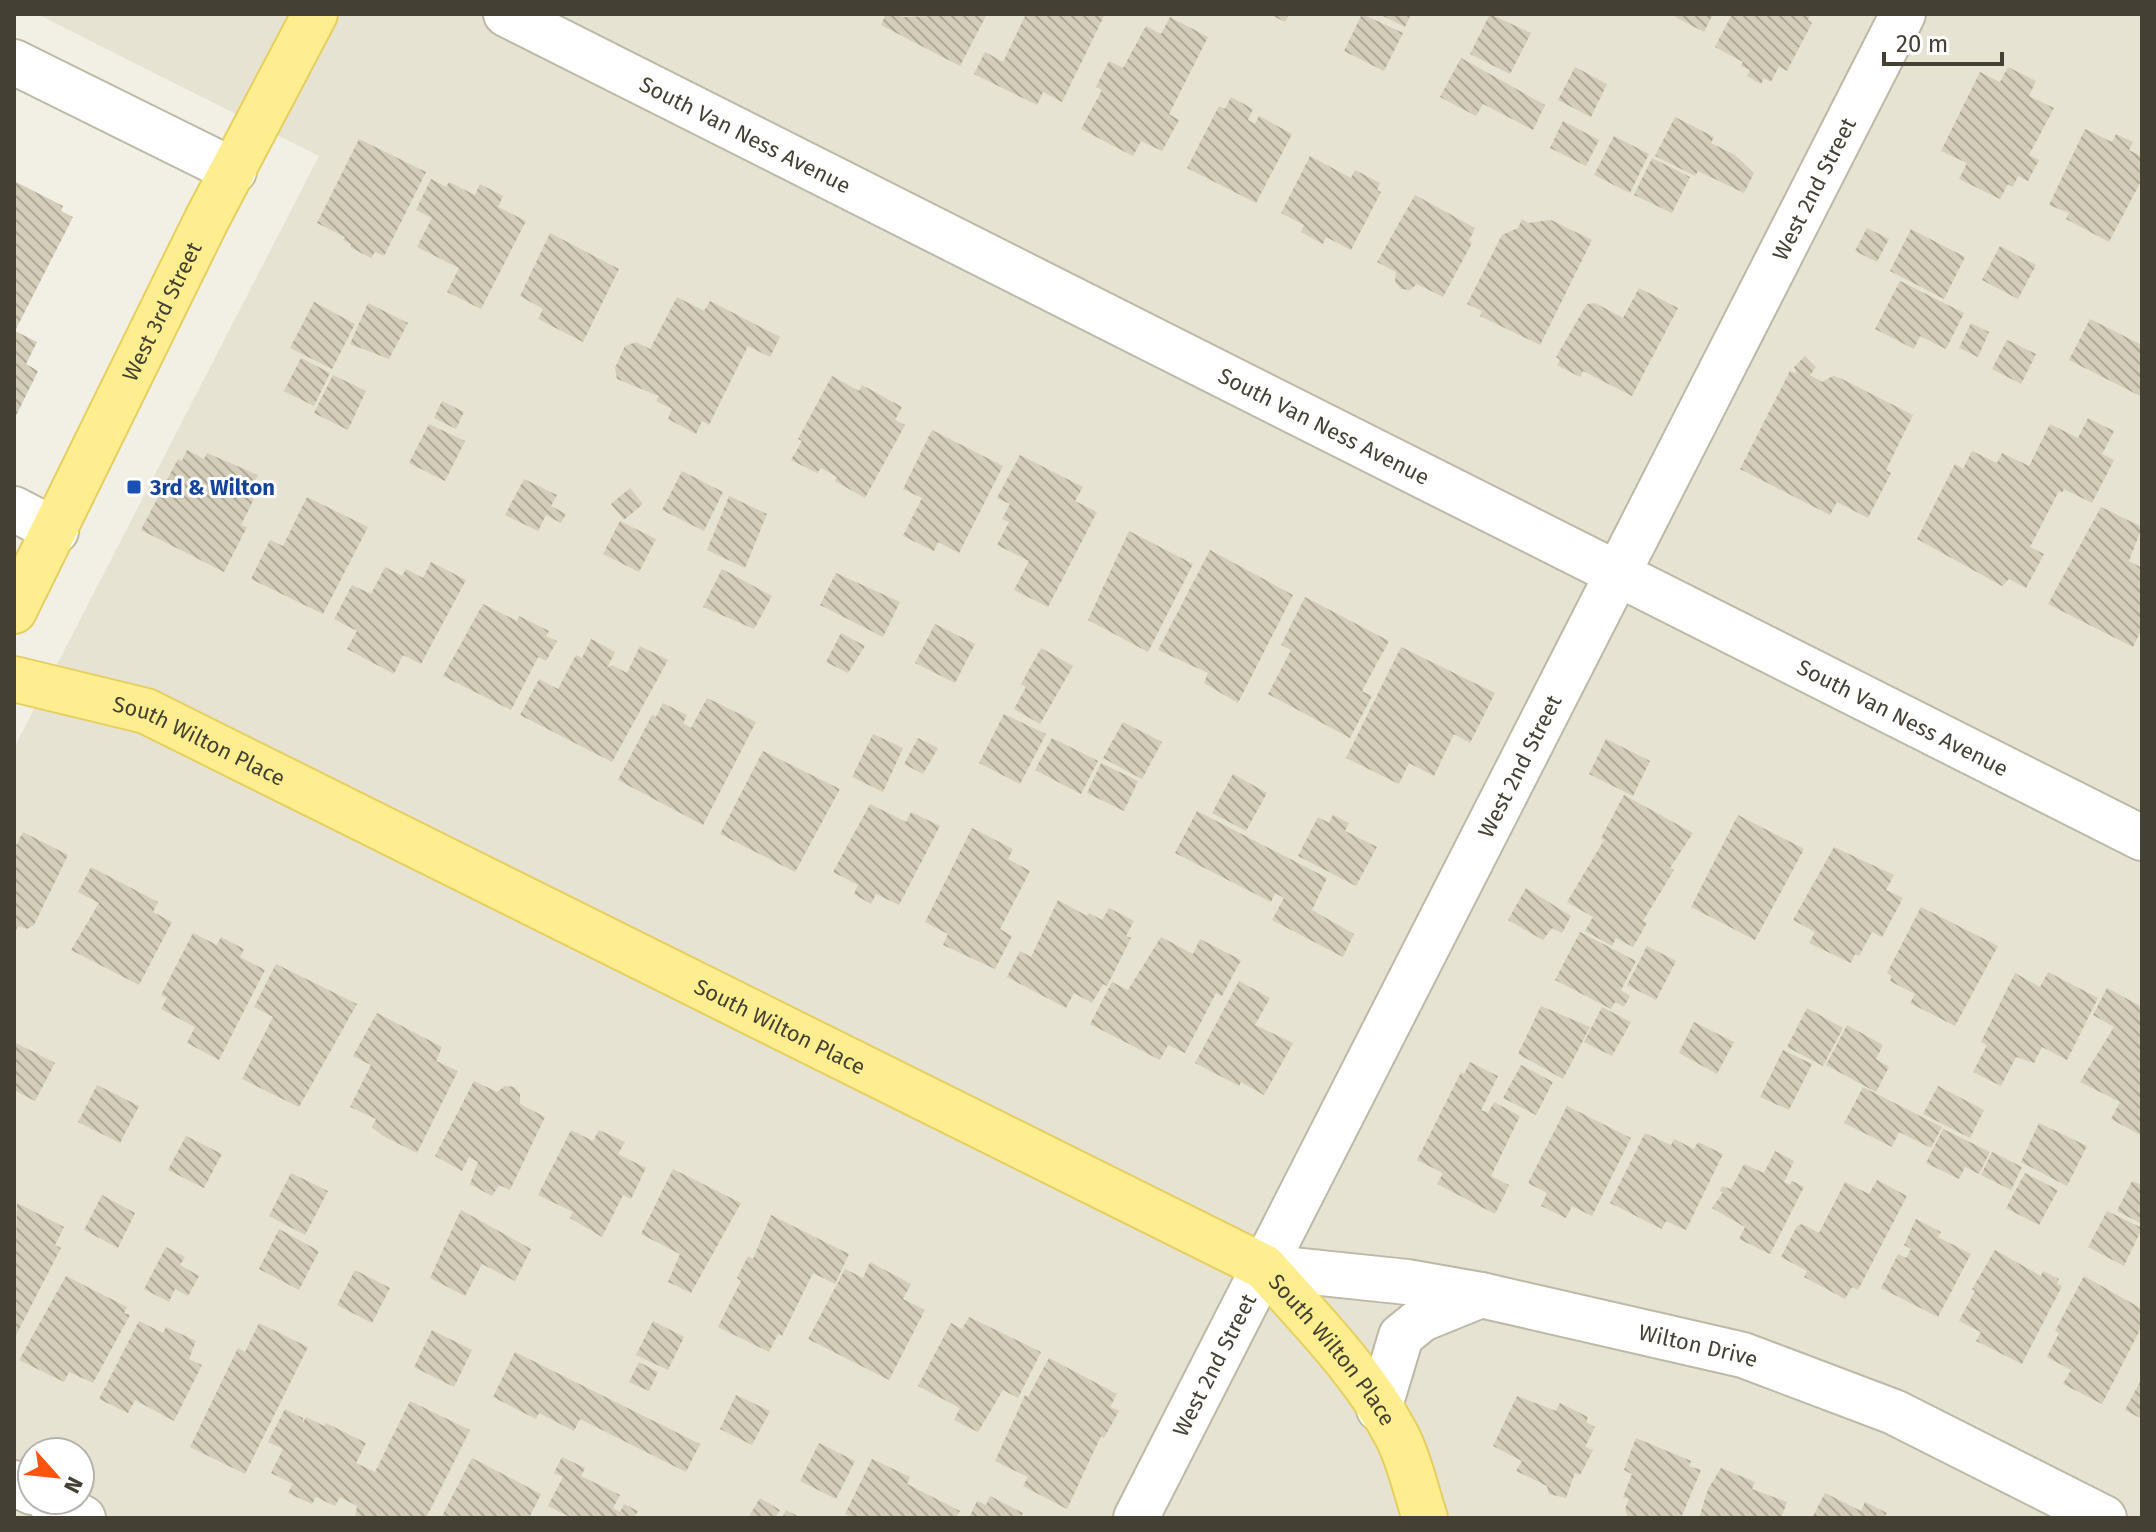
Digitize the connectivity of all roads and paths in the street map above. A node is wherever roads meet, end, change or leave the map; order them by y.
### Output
1 (315, 14) edge
2 (506, 14) edge
3 (1903, 14) edge
4 (14, 62) edge
5 (234, 171) junction
6 (14, 509) edge
7 (56, 531) junction
8 (1618, 574) junction
9 (14, 611) edge
10 (14, 679) edge
11 (2142, 838) edge
12 (1264, 1267) junction
13 (1481, 1295) junction
14 (1379, 1409) junction
15 (1136, 1518) edge
16 (1425, 1518) edge
17 (2104, 1518) edge

1 - 5 main road, West 3rd Street
2 - 8 street, South Van Ness Avenue
3 - 8 street, West 2nd Street
4 - 5 street
5 - 7 main road, West 3rd Street
6 - 7 street
7 - 9 main road, West 3rd Street
8 - 11 street, South Van Ness Avenue
8 - 12 street, West 2nd Street
10 - 12 main road, South Wilton Place
12 - 13 street, Wilton Drive
12 - 14 main road, South Wilton Place
12 - 15 street, West 2nd Street
13 - 14 street
13 - 17 street, Wilton Drive
14 - 16 main road, South Wilton Place

